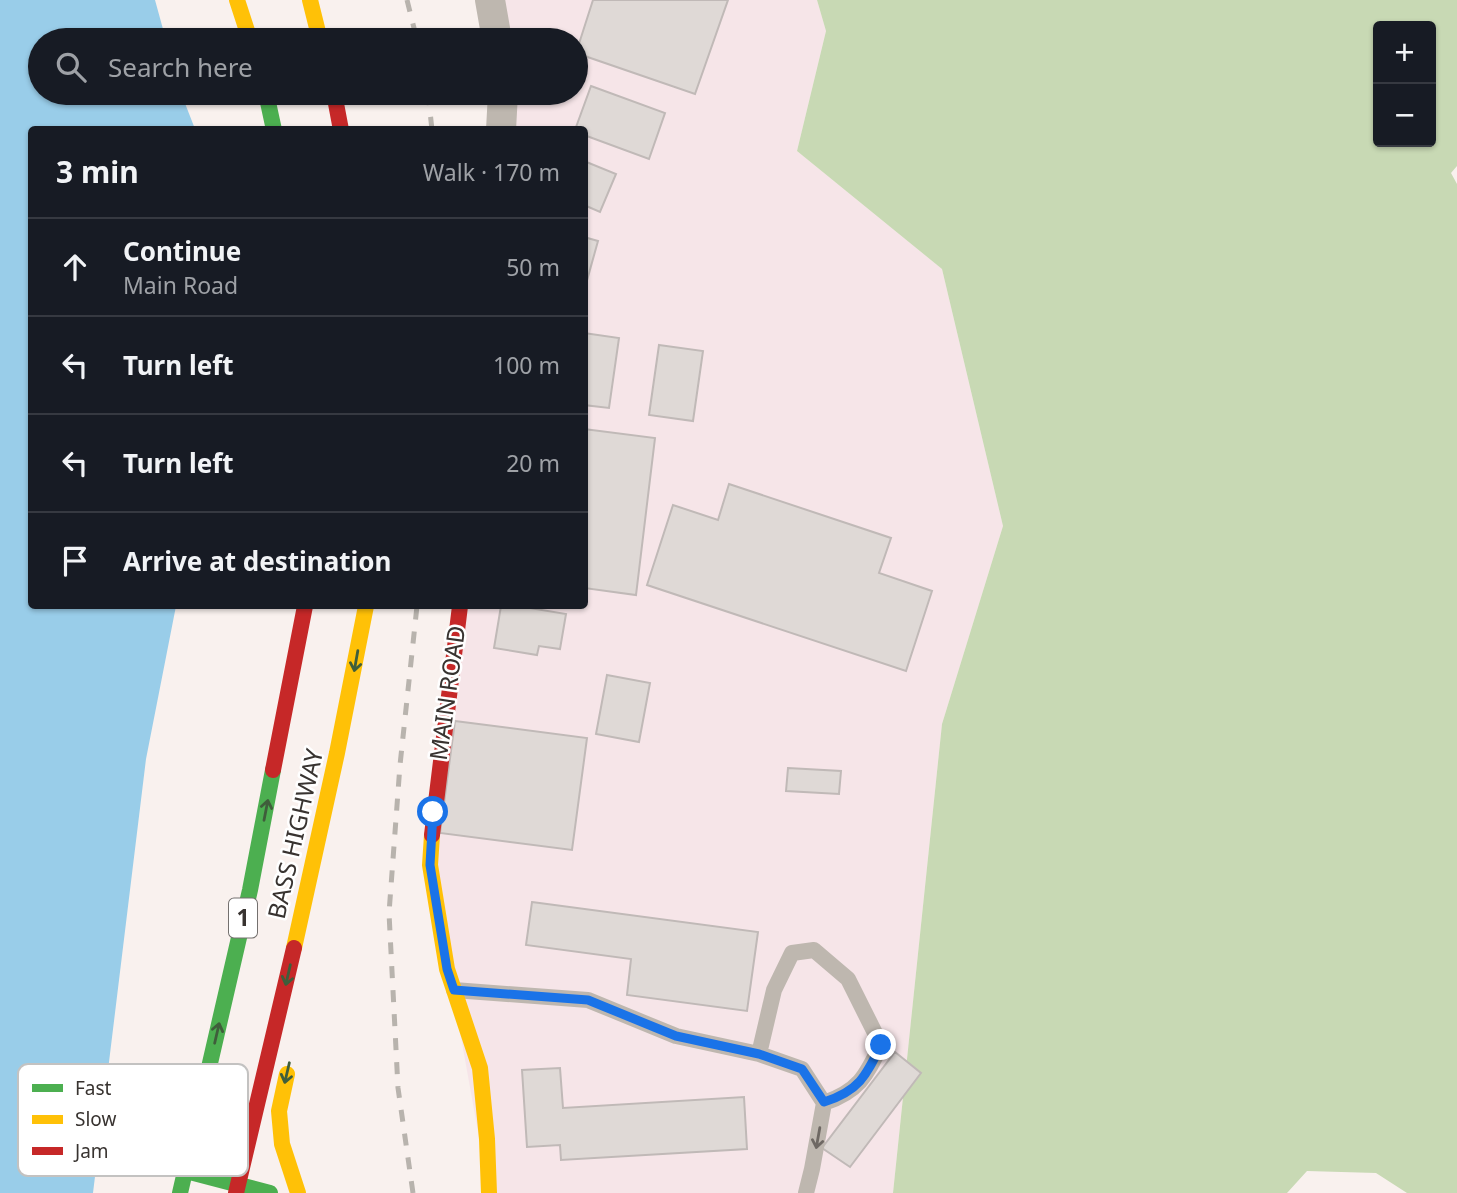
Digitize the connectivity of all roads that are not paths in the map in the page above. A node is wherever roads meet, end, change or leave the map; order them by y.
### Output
1 (237, 0) edge
2 (310, 0) edge
3 (489, 0) edge
4 (246, 28) edge
5 (317, 28) edge
6 (494, 28) edge
7 (269, 105) edge
8 (336, 105) edge
9 (502, 105) edge
10 (273, 126) edge
11 (340, 126) edge
12 (500, 126) edge
13 (304, 609) edge
14 (365, 609) edge
15 (460, 609) edge
16 (309, 884) junction
17 (304, 977) dead end
18 (454, 990) junction
19 (759, 1054) junction
20 (291, 1057) dead end
21 (210, 1064) edge
22 (824, 1102) junction
23 (248, 1142) edge
24 (185, 1176) edge
25 (200, 1176) edge
26 (237, 1189) edge
27 (180, 1193) edge
28 (270, 1193) edge
29 (298, 1193) edge
30 (489, 1193) edge
31 (806, 1193) edge

1 - 4 main road
2 - 5 main road
3 - 6 street
7 - 10 main road
8 - 11 main road
9 - 12 street
21 -> 13 main road, BASS HIGHWAY / 1
14 -> 16 main road, BASS HIGHWAY
15 - 18 main road, MAIN ROAD
16 - 17 main road
16 -> 23 main road, BASS HIGHWAY
18 - 19 lane
18 - 30 main road, MAIN ROAD
19 - 22 lane
19 - 22 lane
20 -> 29 main road
22 -> 31 lane
24 - 27 main road, BASS HIGHWAY / 1
25 - 26 main road
26 - 28 main road

